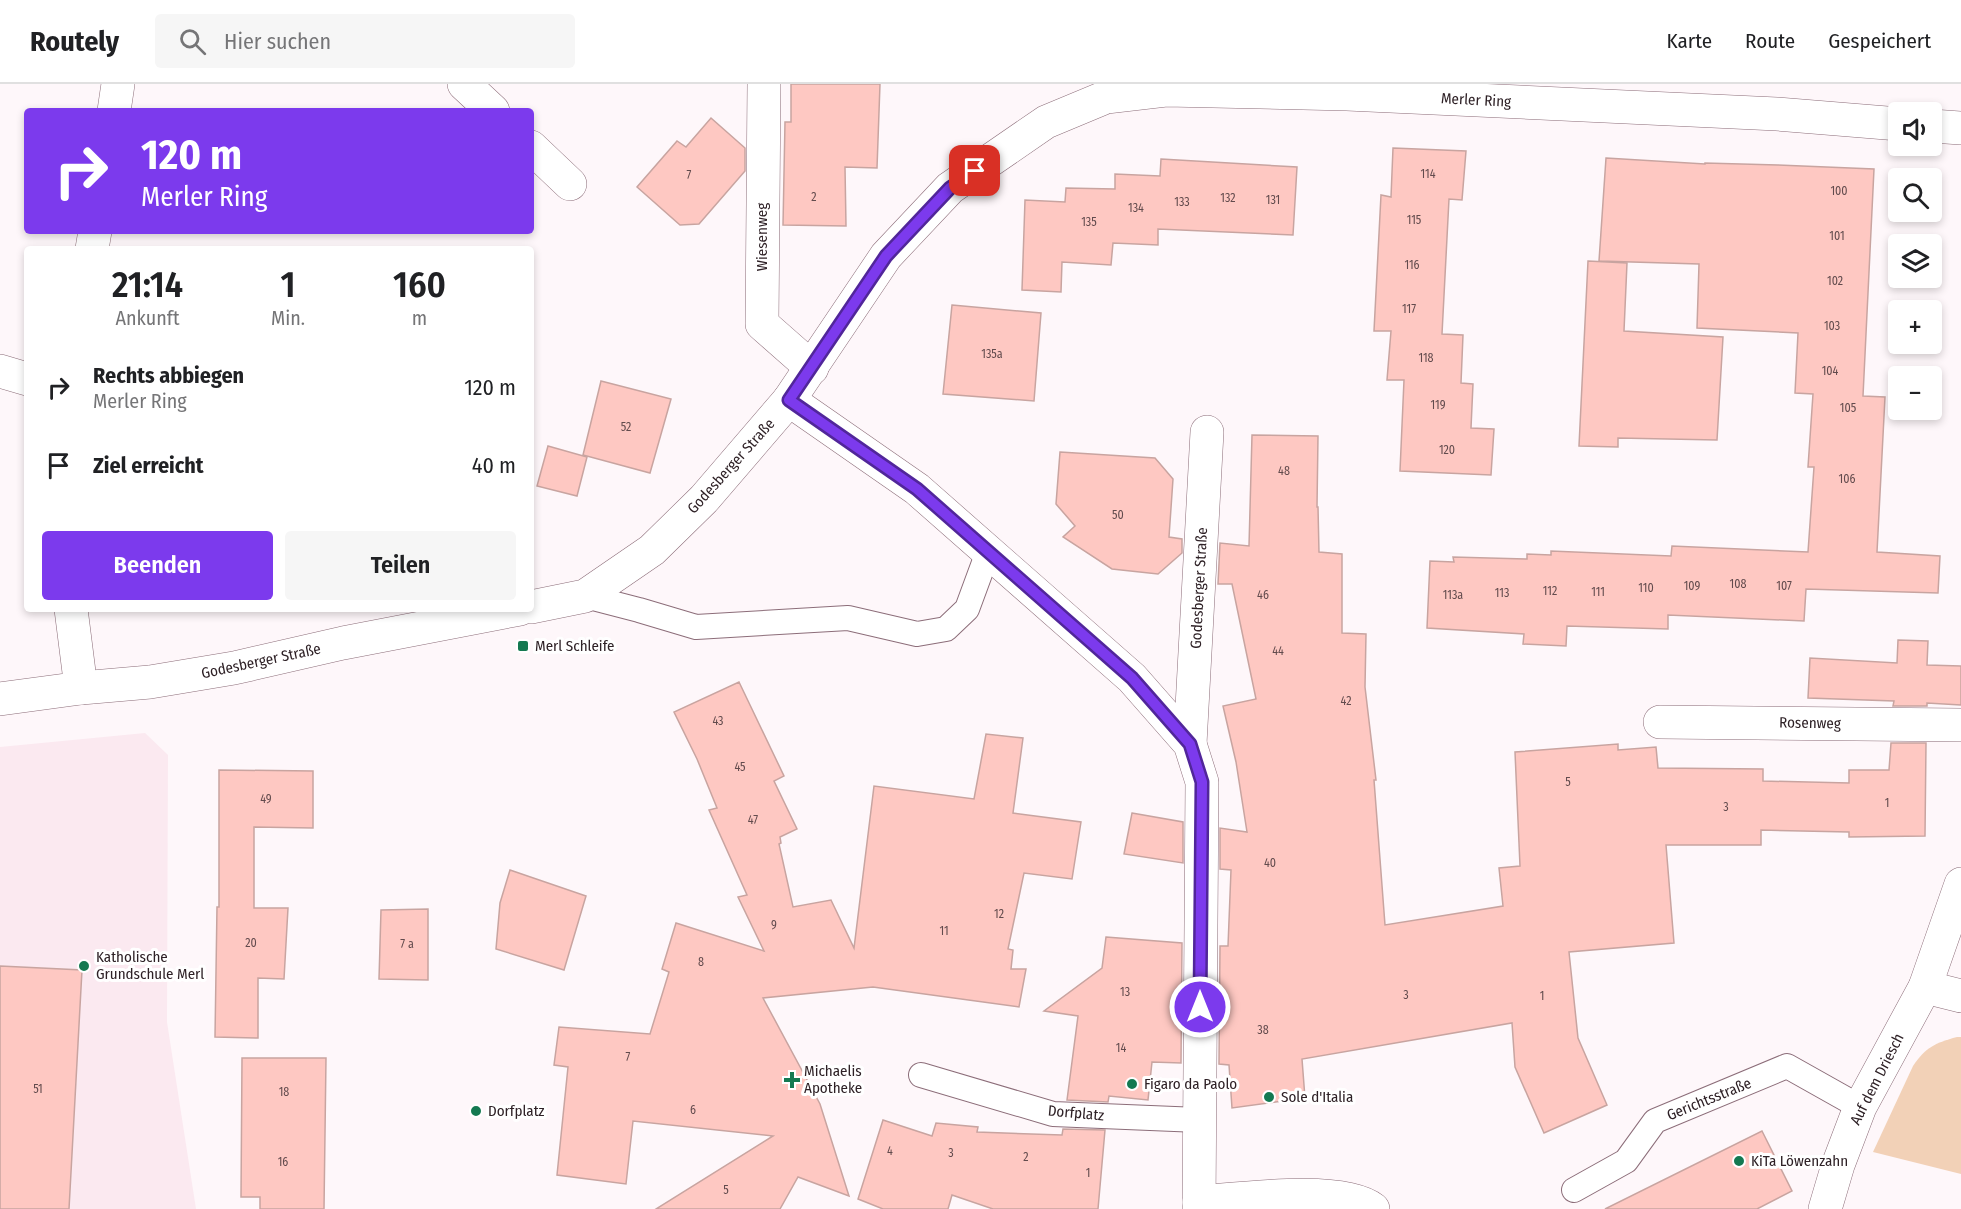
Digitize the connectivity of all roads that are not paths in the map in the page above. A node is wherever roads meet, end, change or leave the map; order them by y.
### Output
1 (118, 84) edge
2 (464, 84) edge
3 (764, 84) edge
4 (114, 108) edge
5 (490, 108) edge
6 (1888, 123) edge
7 (1942, 127) edge
8 (1961, 128) edge
9 (534, 150) edge
10 (570, 184) dead end
11 (812, 368) junction
12 (0, 371) edge
13 (24, 378) edge
14 (789, 400) junction
15 (1207, 432) dead end
16 (988, 552) junction
17 (585, 596) junction
18 (534, 606) edge
19 (71, 612) edge
20 (504, 612) edge
21 (81, 688) junction
22 (0, 699) edge
23 (1660, 722) dead end
24 (1961, 725) edge
25 (1190, 744) junction
26 (1961, 884) edge
27 (1924, 987) junction
28 (1961, 996) edge
29 (921, 1075) dead end
30 (1860, 1107) junction
31 (1199, 1120) junction
32 (1574, 1190) dead end
33 (1199, 1205) edge
34 (1373, 1209) edge
35 (1826, 1209) edge

1 - 4 street
2 - 5 street
3 - 11 street, Wiesenweg
6 - 11 street, Merler Ring
7 - 8 street
9 - 10 street
11 - 14 street, Merler Ring
12 - 13 street
14 - 16 street, Godesberger Straße
14 - 17 street, Godesberger Straße
15 - 25 street, Godesberger Straße
16 - 17 lane, Godesberger Straße
16 - 25 street, Godesberger Straße
17 - 18 street, Godesberger Straße
19 - 21 street
20 - 21 street, Godesberger Straße
21 - 22 street, Godesberger Straße
23 - 24 street, Rosenweg
25 - 31 street, Godesberger Straße
26 - 27 street
27 - 28 street
27 - 30 street, Auf dem Driesch
29 - 31 lane, Dorfplatz
30 - 32 lane, Gerichtsstraße
30 - 35 street, Auf dem Driesch
31 - 33 street, Godesberger Straße
33 - 34 street

